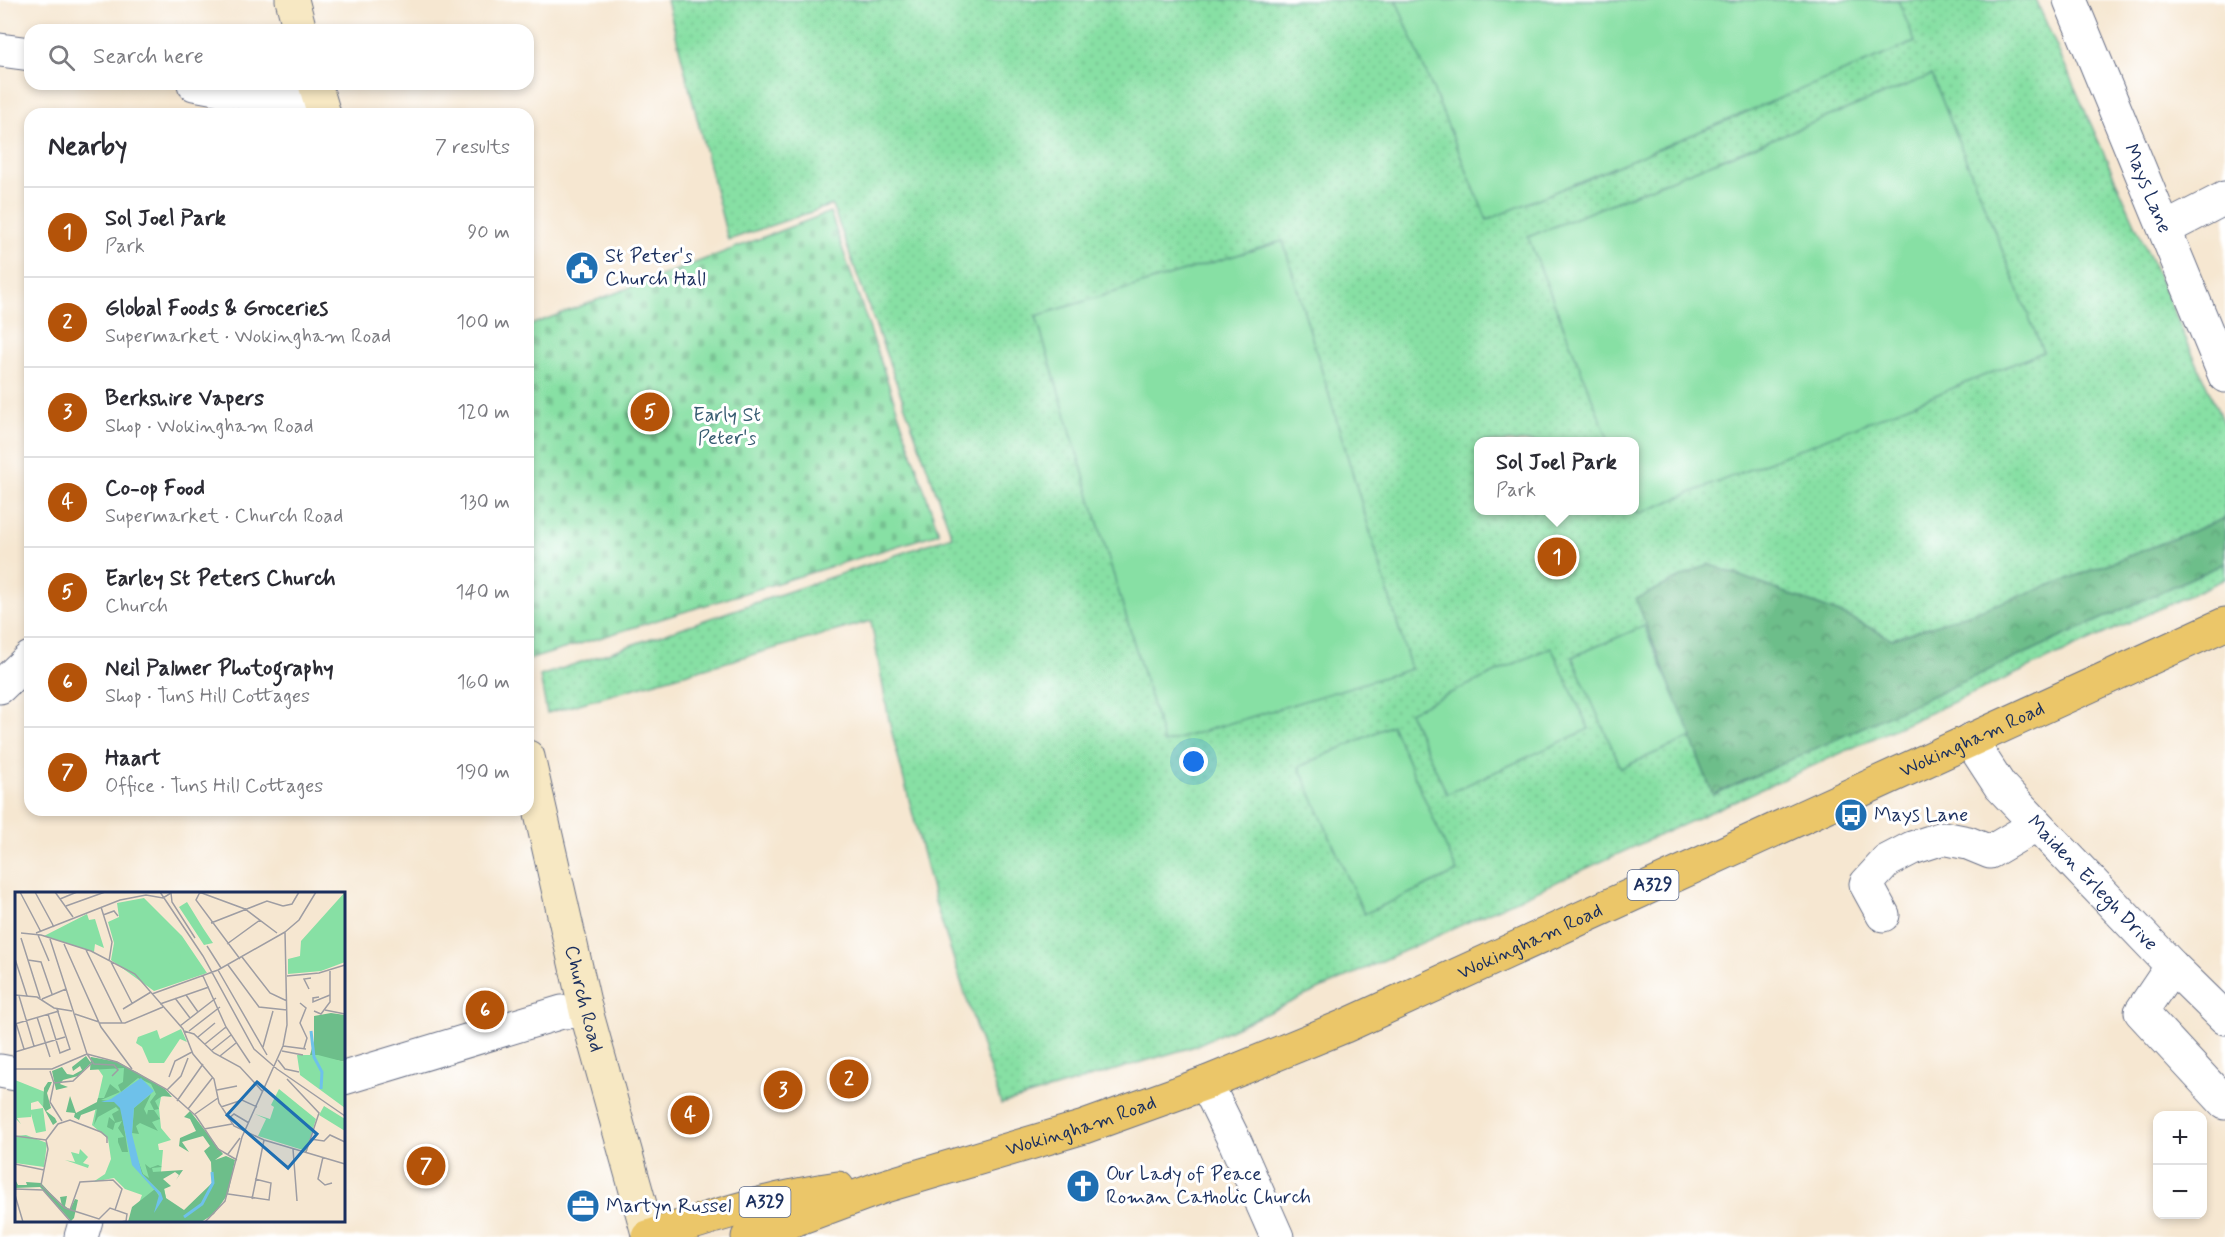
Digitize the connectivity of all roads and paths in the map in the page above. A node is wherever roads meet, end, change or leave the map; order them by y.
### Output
1 (292, 0) edge
2 (2070, 0) edge
3 (298, 24) edge
4 (0, 50) edge
5 (24, 53) edge
6 (226, 90) edge
7 (319, 99) edge
8 (2225, 198) edge
9 (2164, 229) junction
10 (2225, 376) edge
11 (2225, 624) edge
12 (24, 664) edge
13 (0, 687) edge
14 (1970, 740) junction
15 (534, 783) edge
16 (2036, 825) junction
17 (1883, 915) dead end
18 (2172, 966) junction
19 (586, 1011) junction
20 (2225, 1018) edge
21 (0, 1071) edge
22 (15, 1074) edge
23 (345, 1078) edge
24 (1206, 1083) junction
25 (2225, 1103) edge
26 (885, 1186) junction
27 (86, 1222) edge
28 (81, 1237) edge
29 (649, 1237) edge
30 (748, 1237) edge
31 (812, 1237) edge
32 (1276, 1237) edge

1 - 3 main road
2 - 9 street, Mays Lane
4 - 5 street
6 - 7 street
8 - 9 street
9 - 10 street, Mays Lane
11 - 14 main road, Wokingham Road / A329
12 - 13 street
14 - 16 street, Maiden Erlegh Drive
14 - 24 main road, Wokingham Road / A329
15 - 19 main road, Church Road
16 - 17 street
16 - 18 street, Maiden Erlegh Drive
18 - 20 street, Maiden Erlegh Drive
18 - 25 street
19 - 23 street
19 - 29 main road, Church Road
21 - 22 street
24 - 26 main road, Wokingham Road / A329
24 - 32 street
26 - 29 main road, Wokingham Road / A329
26 - 30 main road, Wokingham Road / A329
26 - 31 main road
27 - 28 street

